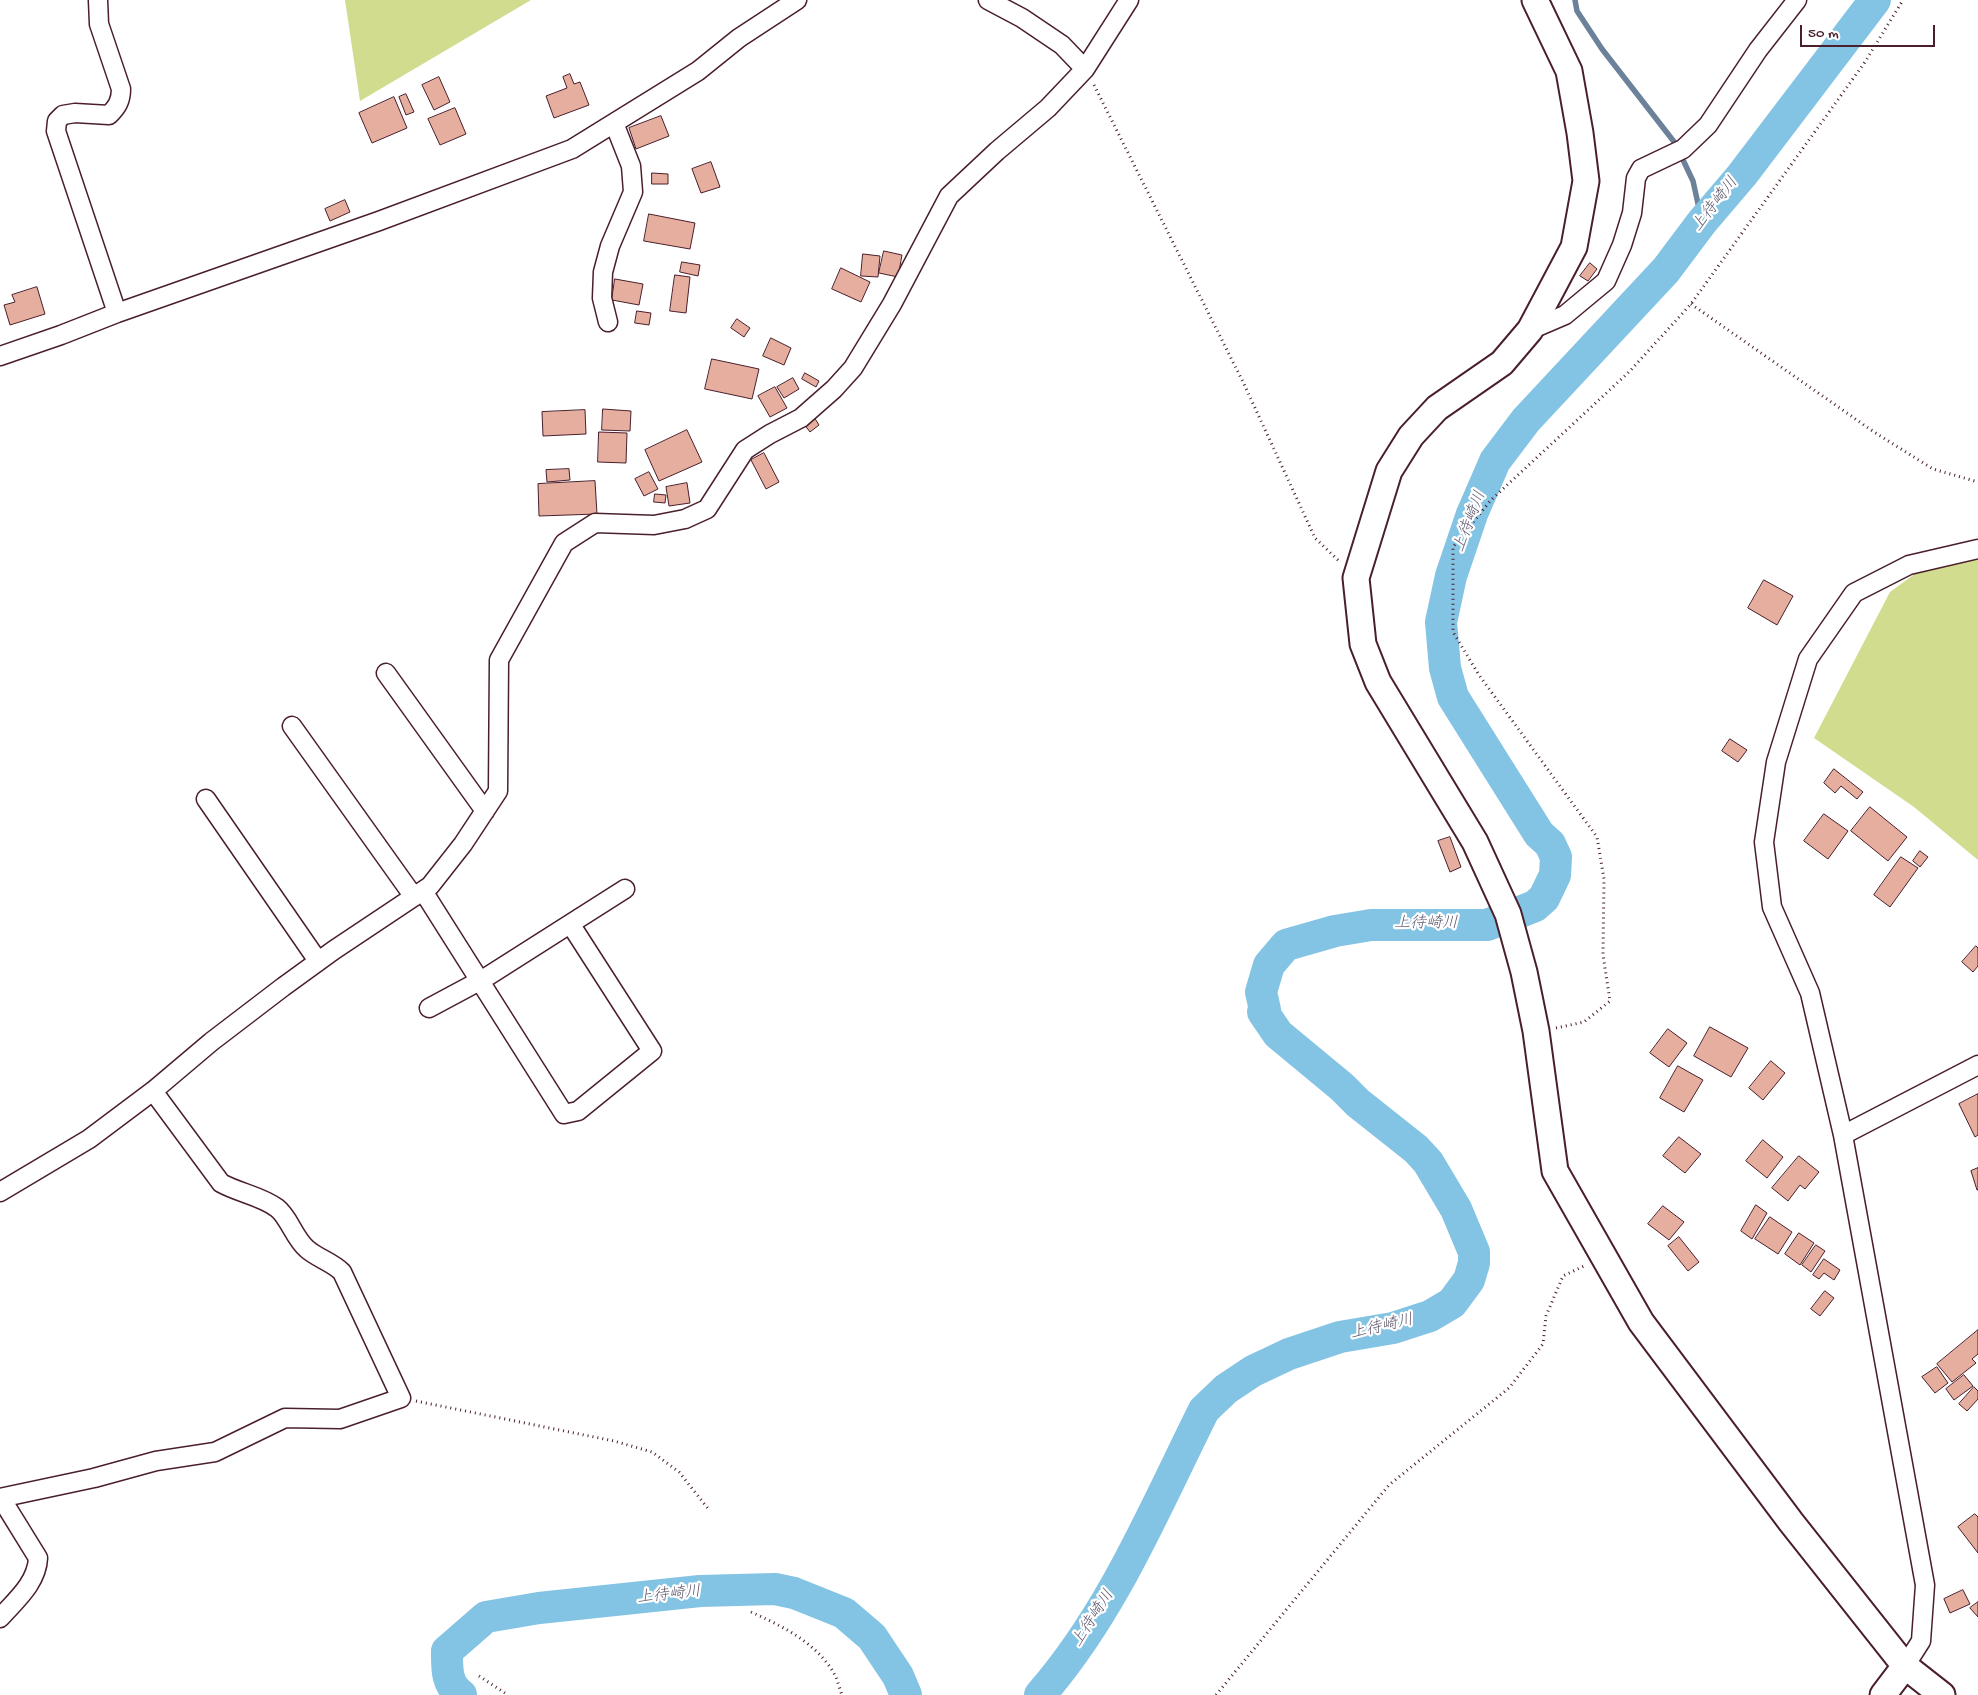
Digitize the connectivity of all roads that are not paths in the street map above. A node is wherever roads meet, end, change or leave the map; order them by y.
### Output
1 (98, 0) edge
2 (797, 0) edge
3 (988, 0) edge
4 (1129, 0) edge
5 (1535, 0) edge
6 (1797, 0) edge
7 (1086, 69) junction
8 (614, 123) junction
9 (116, 313) junction
10 (608, 322) dead end
11 (1530, 330) junction
12 (0, 356) edge
13 (1978, 549) edge
14 (386, 673) dead end
15 (292, 726) dead end
16 (206, 799) dead end
17 (485, 811) junction
18 (625, 889) dead end
19 (418, 894) junction
20 (570, 925) junction
21 (318, 961) junction
22 (480, 981) junction
23 (429, 1008) dead end
24 (1978, 1065) edge
25 (153, 1091) junction
26 (1843, 1135) junction
27 (0, 1192) edge
28 (1, 1498) edge
29 (0, 1618) edge
30 (1905, 1666) junction
31 (1883, 1695) edge
32 (1942, 1695) edge

1 - 9 street
2 - 8 street
3 - 7 street
4 - 7 street
5 - 11 street
6 - 11 street
7 - 17 street
8 - 9 street
8 - 10 street
9 - 12 street
11 - 30 street
13 - 26 street
14 - 17 street
15 - 19 street
16 - 21 street
17 - 19 street
18 - 20 street
19 - 21 street
19 - 22 street
20 - 22 street
20 - 22 street
21 - 25 street
22 - 23 street
24 - 26 street
25 - 27 street
25 - 28 street
26 - 30 street
28 - 29 street
30 - 31 street
30 - 32 street

